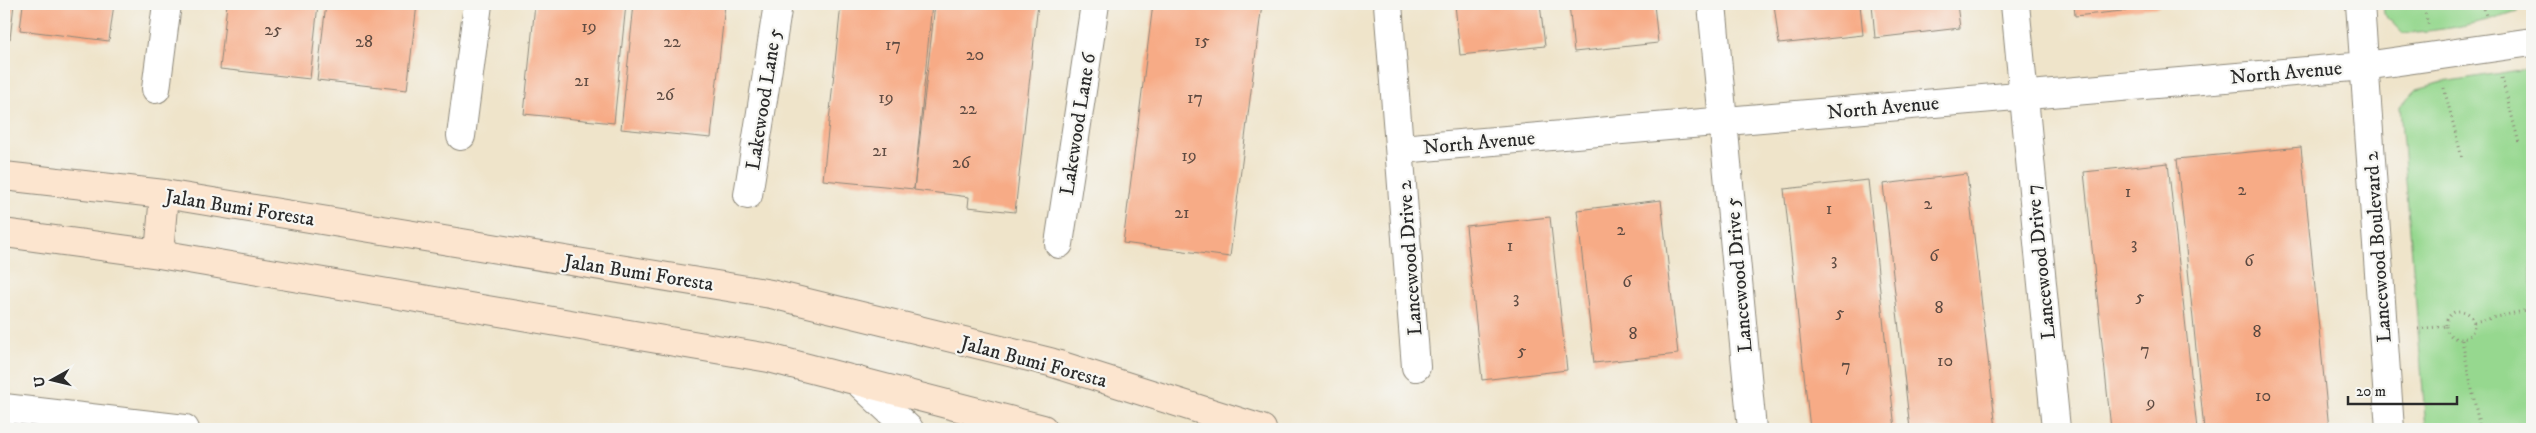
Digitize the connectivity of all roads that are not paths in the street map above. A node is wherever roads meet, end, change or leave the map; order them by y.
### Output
1 (167, 4) edge
2 (478, 4) edge
3 (778, 4) edge
4 (1095, 4) edge
5 (1388, 4) edge
6 (1712, 4) edge
7 (2015, 4) edge
8 (2360, 4) edge
9 (2532, 42) edge
10 (2365, 66) junction
11 (156, 90) dead end
12 (2023, 95) junction
13 (1724, 121) junction
14 (461, 136) dead end
15 (1401, 149) junction
16 (4, 176) edge
17 (164, 194) junction
18 (748, 195) dead end
19 (4, 234) edge
20 (1059, 244) dead end
21 (159, 254) junction
22 (1416, 367) dead end
23 (856, 380) junction
24 (4, 408) edge
25 (185, 429) edge
26 (910, 429) edge
27 (1043, 429) edge
28 (1262, 429) edge
29 (1752, 429) edge
30 (2056, 429) edge
31 (2390, 429) edge

1 - 11 street
2 - 14 street
3 - 18 street, Lakewood Lane 5
4 - 20 street, Lakewood Lane 6
5 - 15 street, Lancewood Drive 2
6 - 13 street, Lancewood Drive 5
7 - 12 street, Lancewood Drive 7
8 - 10 street, Lancewood Boulevard 2
9 - 10 street, North Avenue
10 - 12 street, North Avenue
10 - 31 street, Lancewood Boulevard 2
12 - 13 street, North Avenue
12 - 30 street, Lancewood Drive 7
13 - 15 street, North Avenue
13 - 29 street, Lancewood Drive 5
15 - 22 street, Lancewood Drive 2
16 - 17 main road, Jalan Bumi Foresta
17 - 21 main road
17 - 28 main road, Jalan Bumi Foresta
19 - 21 main road
21 - 23 main road
23 - 26 street
23 - 27 main road
24 - 25 street

